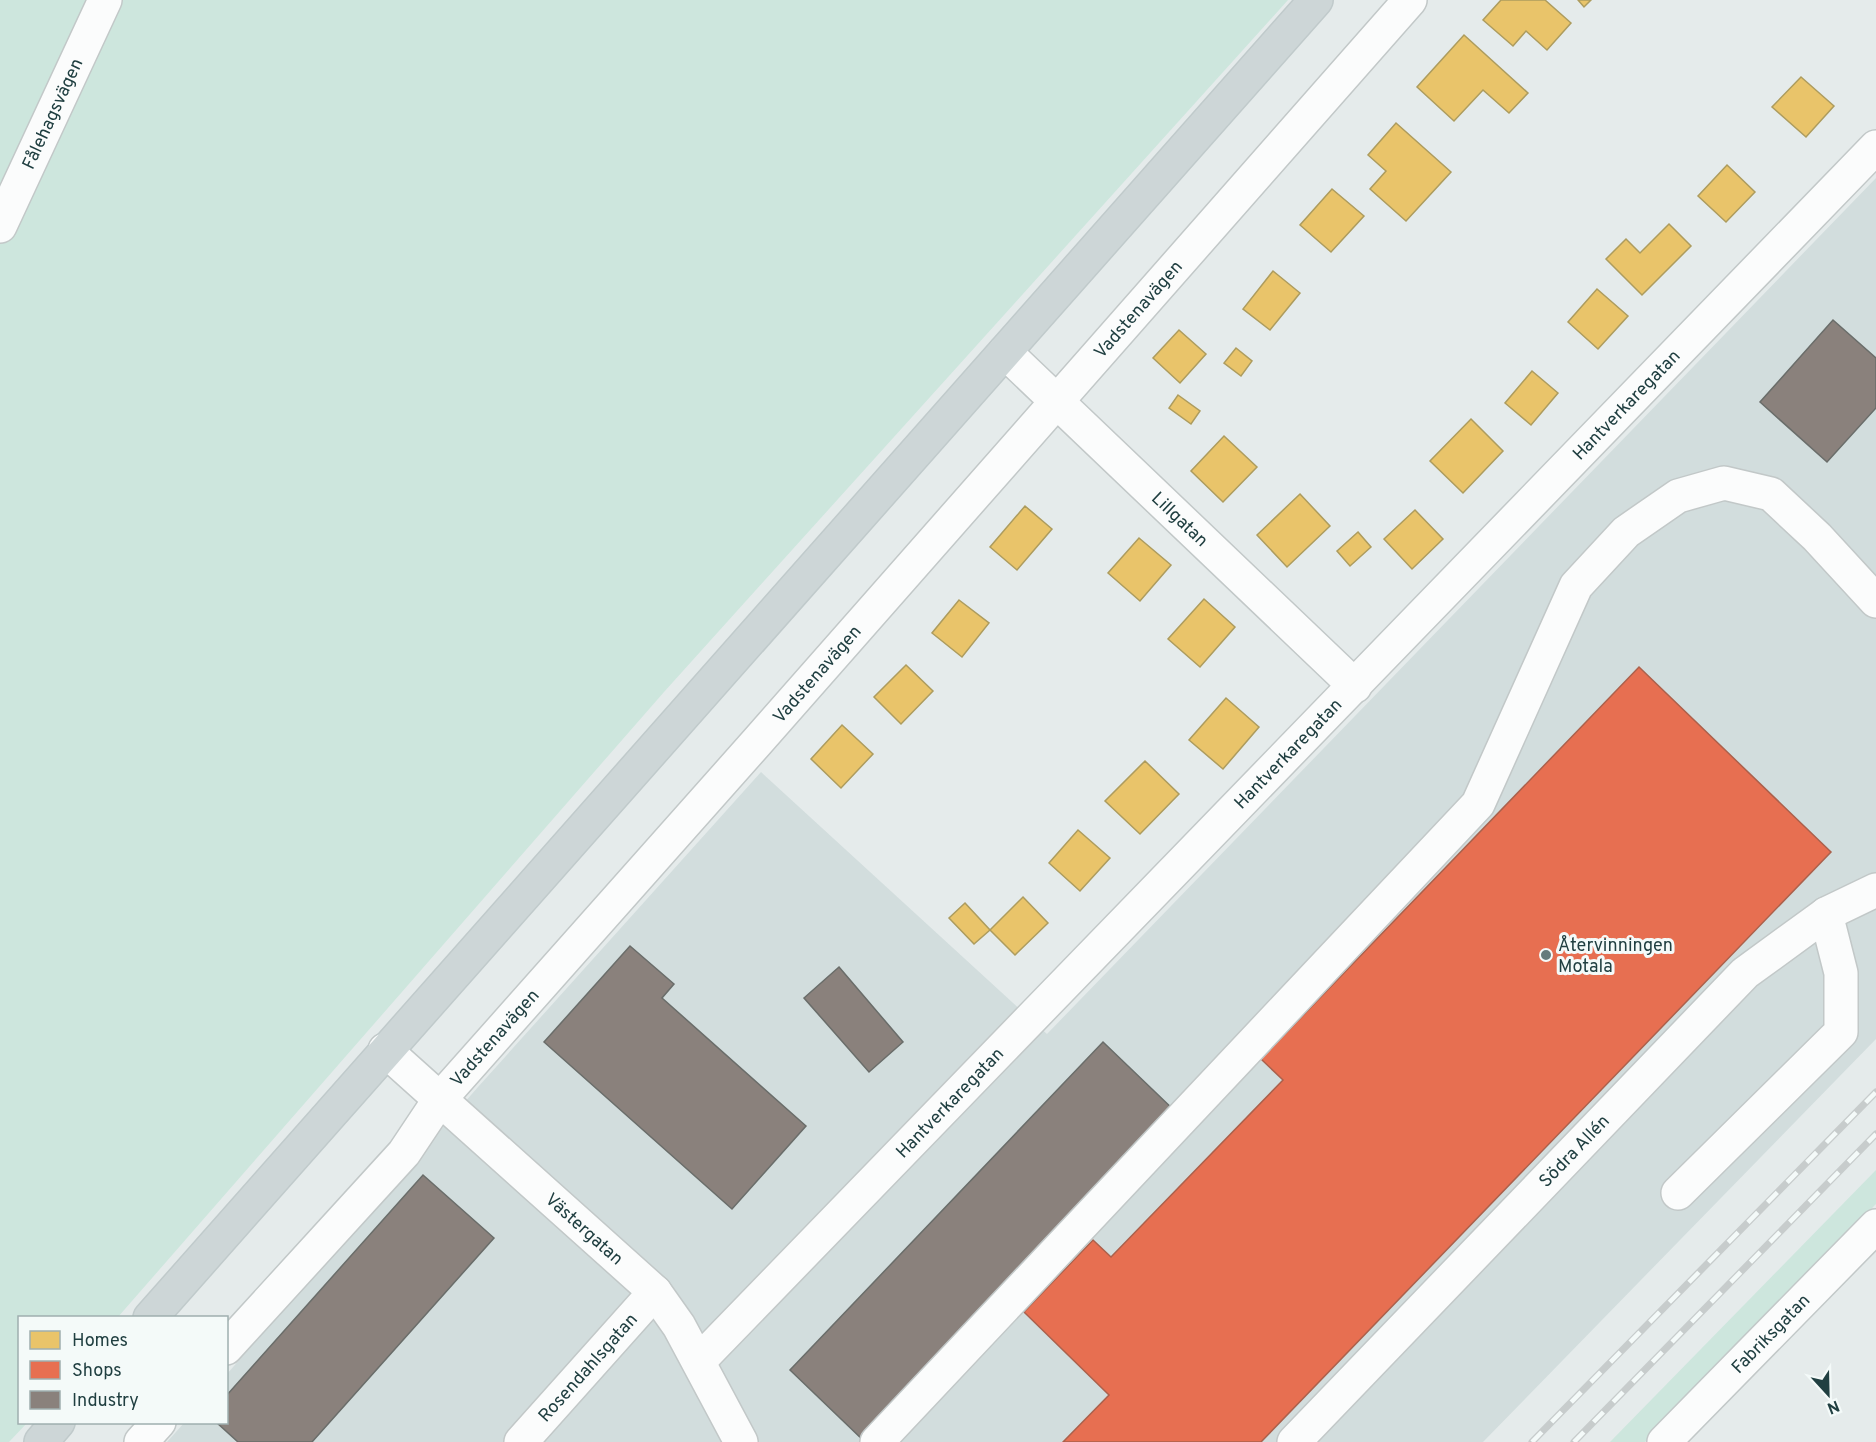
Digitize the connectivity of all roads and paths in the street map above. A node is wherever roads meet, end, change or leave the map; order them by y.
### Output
1 (105, 0) edge
2 (1316, 0) edge
3 (1410, 0) edge
4 (1876, 147) edge
5 (0, 226) edge
6 (1005, 352) junction
7 (1056, 400) junction
8 (1876, 602) edge
9 (1355, 686) junction
10 (1876, 890) edge
11 (1826, 914) junction
12 (386, 1050) junction
13 (440, 1099) junction
14 (1678, 1193) dead end
15 (1876, 1226) edge
16 (655, 1292) junction
17 (151, 1316) edge
18 (228, 1346) edge
19 (699, 1361) junction
20 (56, 1424) edge
21 (157, 1424) edge
22 (41, 1442) edge
23 (141, 1442) edge
24 (521, 1442) edge
25 (741, 1442) edge
26 (876, 1442) edge
27 (1294, 1442) edge
28 (1664, 1442) edge

1 - 5 street, Fålehagsvägen
2 - 6 main road
3 - 7 street, Vadstenavägen
4 - 9 street, Hantverkaregatan
6 - 7 street, Lillgatan
6 - 12 main road
7 - 9 street, Lillgatan
7 - 13 street, Vadstenavägen
8 - 26 street
9 - 19 street, Hantverkaregatan
10 - 11 street, Södra Allén
11 - 14 street
11 - 27 street, Södra Allén
12 - 13 street, Västergatan
12 - 17 main road
13 - 16 street, Västergatan
13 - 18 street, Vadstenavägen
15 - 28 street, Fabriksgatan
16 - 19 street, Västergatan
16 - 24 street, Rosendahlsgatan
19 - 25 street, Västergatan
20 - 22 main road
21 - 23 street

